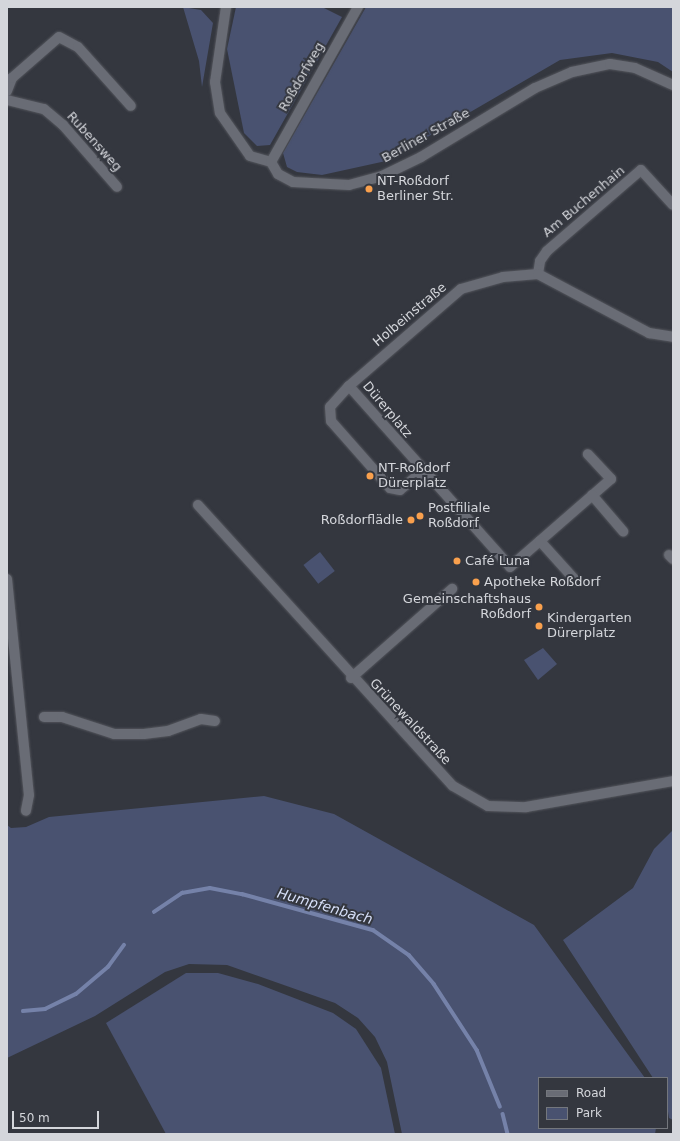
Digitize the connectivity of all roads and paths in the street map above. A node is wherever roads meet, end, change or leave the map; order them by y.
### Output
1 (224, 7) edge
2 (358, 7) edge
3 (673, 85) edge
4 (7, 91) edge
5 (7, 100) edge
6 (131, 106) dead end
7 (271, 162) junction
8 (117, 186) dead end
9 (673, 205) edge
10 (538, 274) junction
11 (673, 337) edge
12 (349, 386) junction
13 (588, 454) dead end
14 (422, 472) junction
15 (592, 495) junction
16 (198, 505) dead end
17 (623, 531) dead end
18 (540, 541) junction
19 (7, 579) edge
20 (576, 581) dead end
21 (452, 589) dead end
22 (351, 678) junction
23 (44, 718) dead end
24 (215, 721) dead end
25 (673, 781) edge
26 (26, 811) dead end

1 - 7 street
2 - 7 street, Roßdorfweg
3 - 7 street, Berliner Straße
4 - 6 street
5 - 8 street, Rubensweg
9 - 10 street, Am Buchenhain
10 - 11 street
10 - 12 street, Holbeinstraße
12 - 14 street, Dürerplatz
12 - 14 street, Dürerplatz
13 - 15 street
14 - 18 street, Dürerplatz
15 - 17 street
15 - 18 street
16 - 22 street, Grünewaldstraße
18 - 20 street
19 - 26 street
21 - 22 street
22 - 25 street, Grünewaldstraße
23 - 24 street

